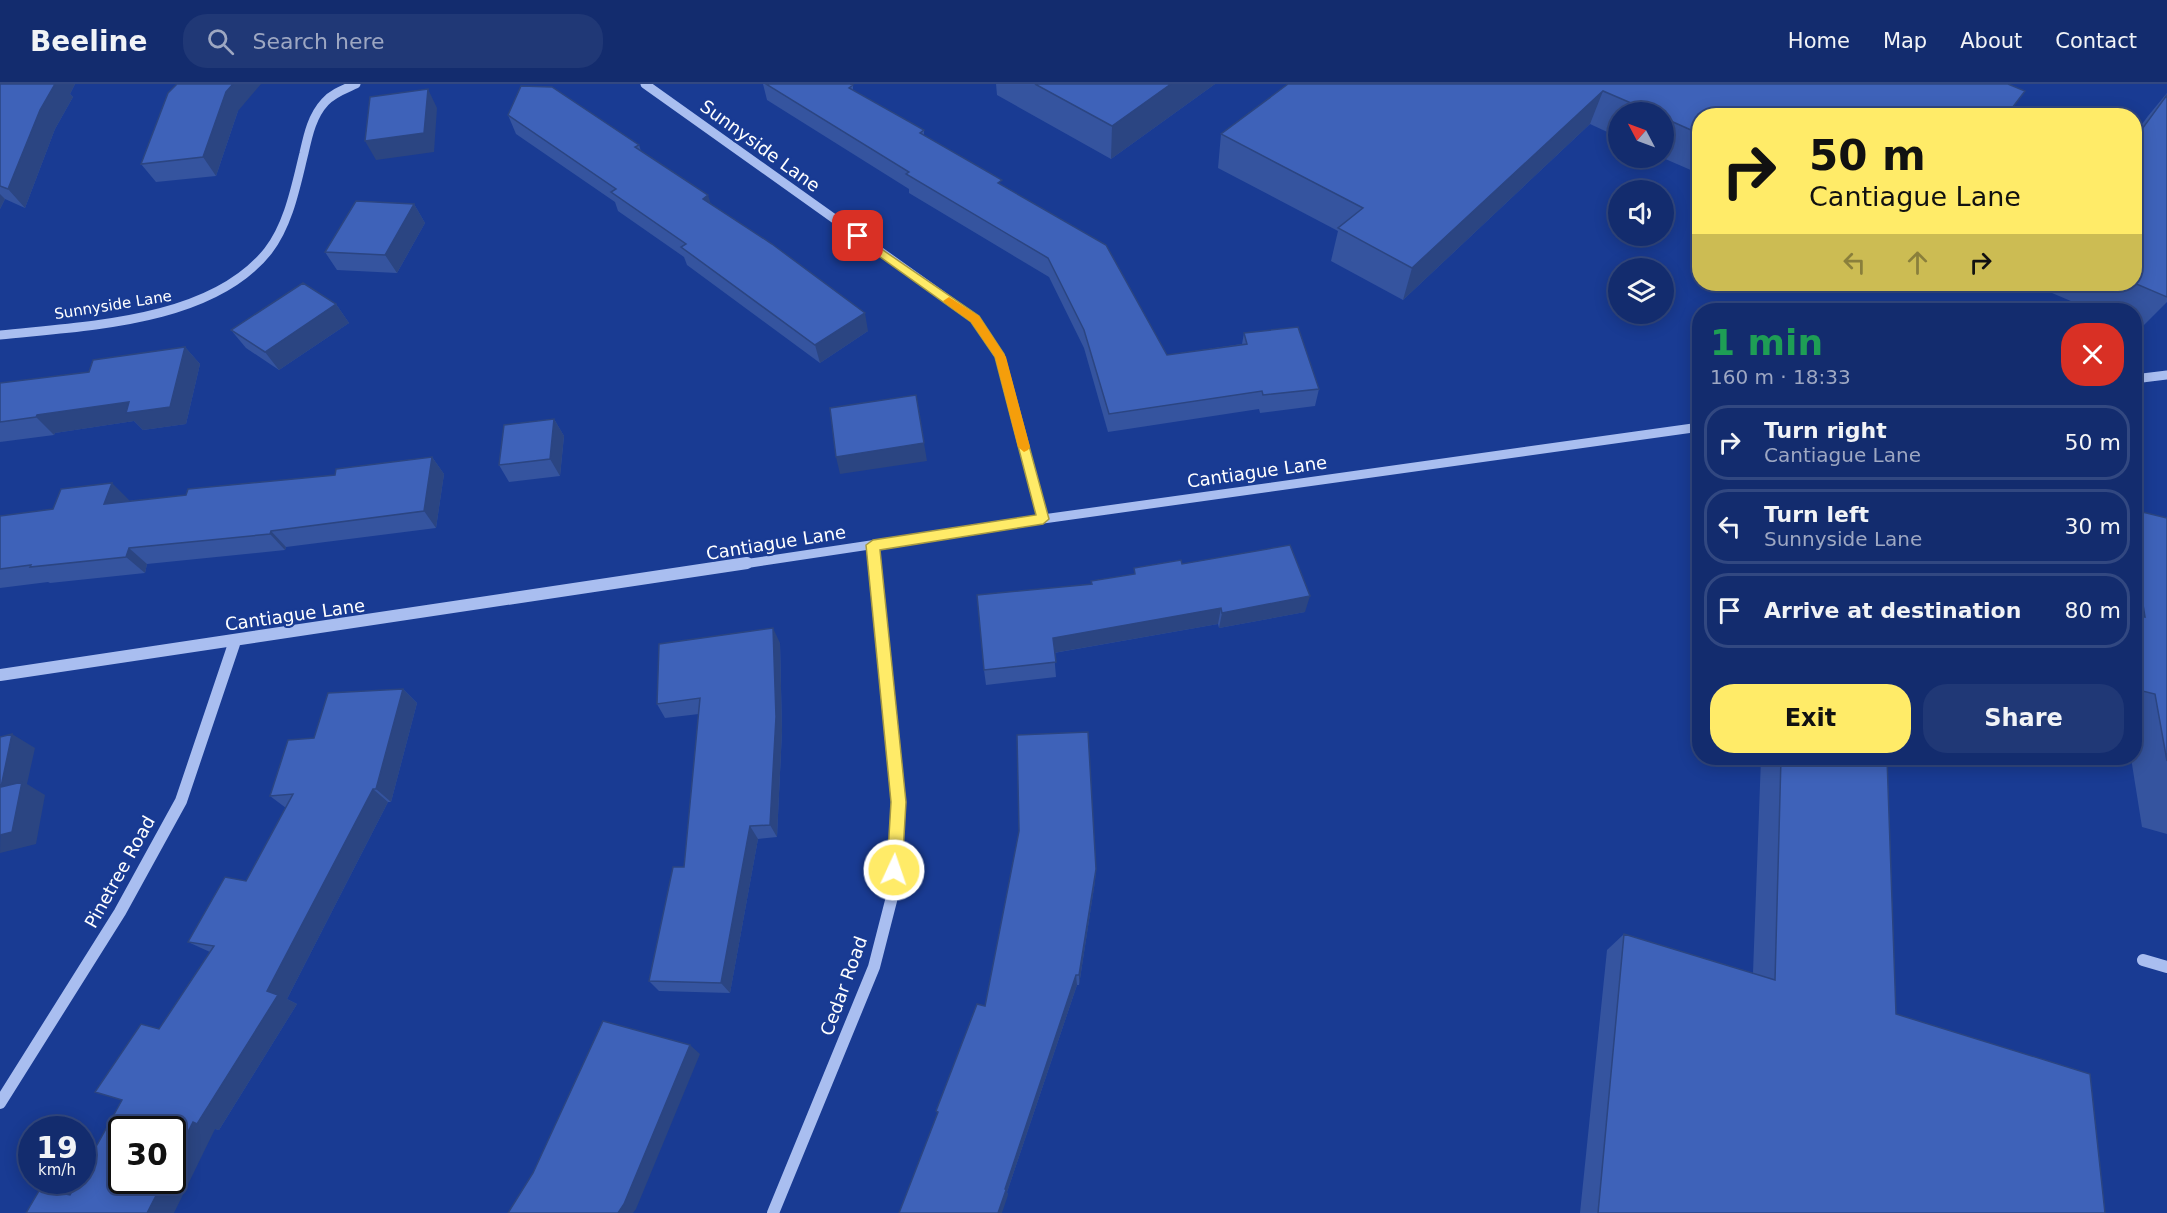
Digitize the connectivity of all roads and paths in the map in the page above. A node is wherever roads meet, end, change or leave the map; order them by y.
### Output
1 (356, 84) edge
2 (645, 84) edge
3 (0, 335) edge
4 (2167, 375) edge
5 (2142, 378) edge
6 (1692, 428) edge
7 (1043, 519) junction
8 (873, 545) junction
9 (234, 641) junction
10 (0, 675) edge
11 (2143, 960) dead end
12 (2167, 967) edge
13 (0, 1102) edge
14 (773, 1213) edge

1 - 3 street, Sunnyside Lane
2 - 7 street, Sunnyside Lane
4 - 5 street
6 - 7 street, Cantiague Lane
7 - 8 street, Cantiague Lane
8 - 9 street, Cantiague Lane
8 - 14 street, Cedar Road
9 - 10 street, Cantiague Lane
9 - 13 street, Pinetree Road
11 - 12 street

